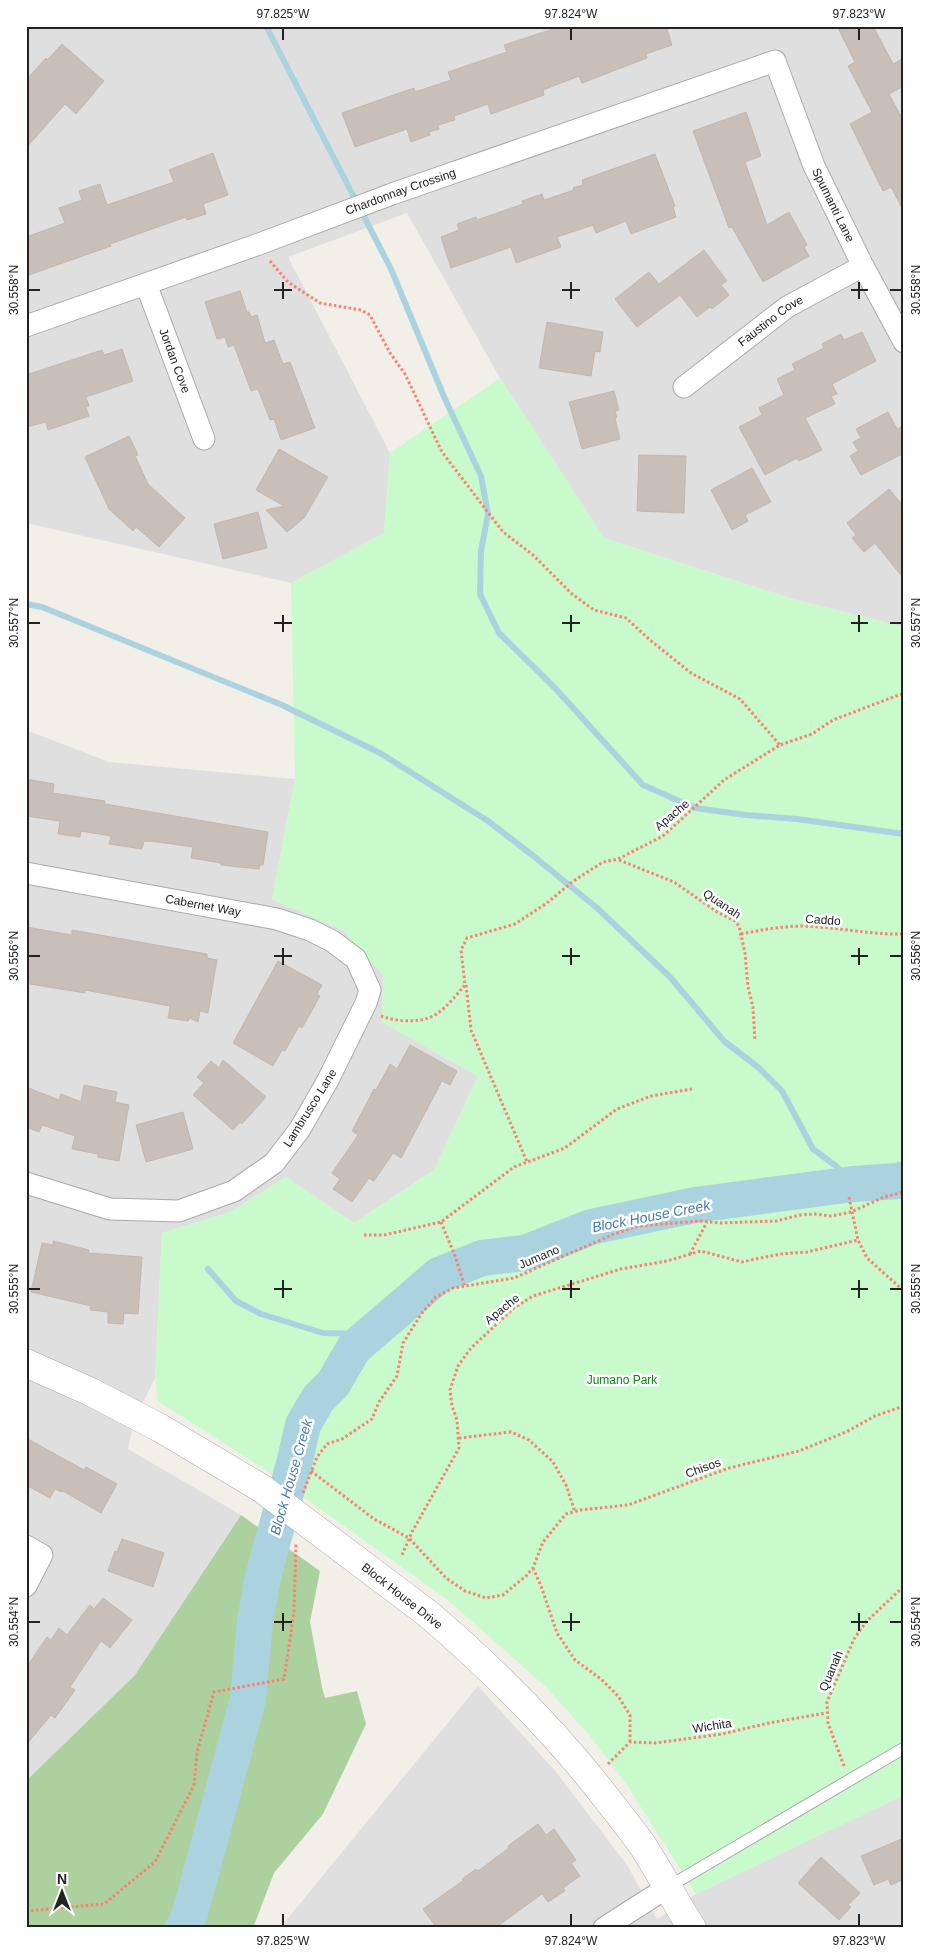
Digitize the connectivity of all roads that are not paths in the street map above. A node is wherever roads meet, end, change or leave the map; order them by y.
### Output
1 (775, 61) joint
2 (863, 266) junction
3 (146, 284) junction
4 (26, 326) edge
5 (904, 342) edge
6 (684, 387) dead end
7 (204, 438) dead end
8 (26, 873) edge
9 (363, 974) joint
10 (26, 1183) edge
11 (26, 1363) edge
12 (26, 1546) edge
13 (26, 1586) edge
14 (904, 1748) edge
15 (668, 1887) junction
16 (604, 1928) edge
17 (692, 1928) edge

1 - 2 street, Spumanti Lane
1 - 3 street, Chardonnay Crossing
2 - 5 street, Spumanti Lane
2 - 6 street, Faustino Cove
3 - 4 street, Chardonnay Crossing
3 - 7 street, Jordan Cove
8 - 9 street, Cabernet Way
9 - 10 street, Lambrusco Lane
11 - 15 street, Block House Drive, bridge
12 - 13 street
14 - 15 lane
15 - 16 street
15 - 17 street, Block House Drive

